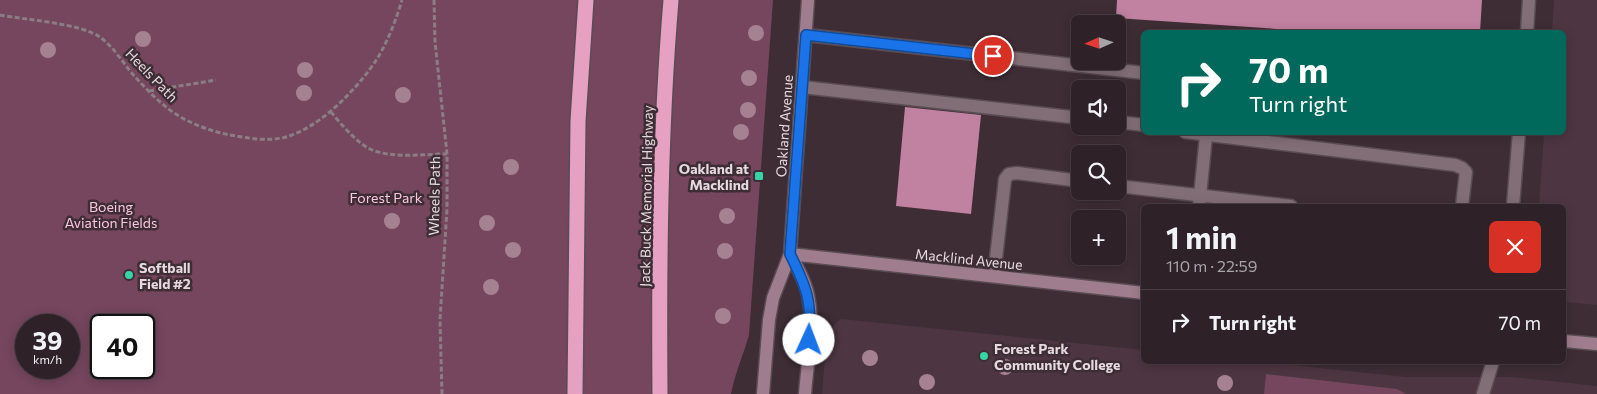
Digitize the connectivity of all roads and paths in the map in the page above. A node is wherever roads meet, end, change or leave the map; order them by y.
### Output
1 (402, 0) edge
2 (434, 0) edge
3 (586, 0) edge
4 (671, 0) edge
5 (808, 0) edge
6 (1529, 0) edge
7 (0, 15) edge
8 (1527, 30) edge
9 (806, 35) junction
10 (1141, 73) edge
11 (216, 80) dead end
12 (802, 86) junction
13 (148, 91) junction
14 (331, 112) junction
15 (1071, 117) edge
16 (1126, 123) edge
17 (1141, 125) edge
18 (1201, 135) edge
19 (1519, 135) edge
20 (1206, 136) junction
21 (447, 154) junction
22 (1071, 180) edge
23 (1126, 187) edge
24 (1199, 201) edge
25 (1254, 204) edge
26 (1462, 204) edge
27 (1513, 204) edge
28 (790, 254) junction
29 (994, 276) junction
30 (1141, 293) edge
31 (1566, 341) edge
32 (1597, 344) edge
33 (1491, 364) edge
34 (442, 394) edge
35 (574, 394) edge
36 (660, 394) edge
37 (763, 394) edge
38 (805, 394) edge
39 (1483, 394) edge

1 - 14 path, Heels Path
2 - 21 path, Wheels Path
3 - 35 highway
4 - 36 highway, Jack Buck Memorial Highway
5 - 9 street, Oakland Avenue
6 - 8 street
7 - 13 path, Heels Path
9 - 10 street
9 - 12 street, Oakland Avenue
11 - 13 path
12 - 15 street
12 - 28 street, Oakland Avenue
13 - 14 path, Heels Path
14 - 21 path
16 - 17 street
18 - 20 street
19 - 27 street
20 - 24 street
20 - 26 street
21 - 34 path, Wheels Path
22 - 29 street
23 - 24 street
24 - 25 street
28 - 29 street, Macklind Avenue
28 - 37 street, Oakland Avenue
28 - 38 street
29 - 30 street, Macklind Avenue
31 - 32 street
33 - 39 street

